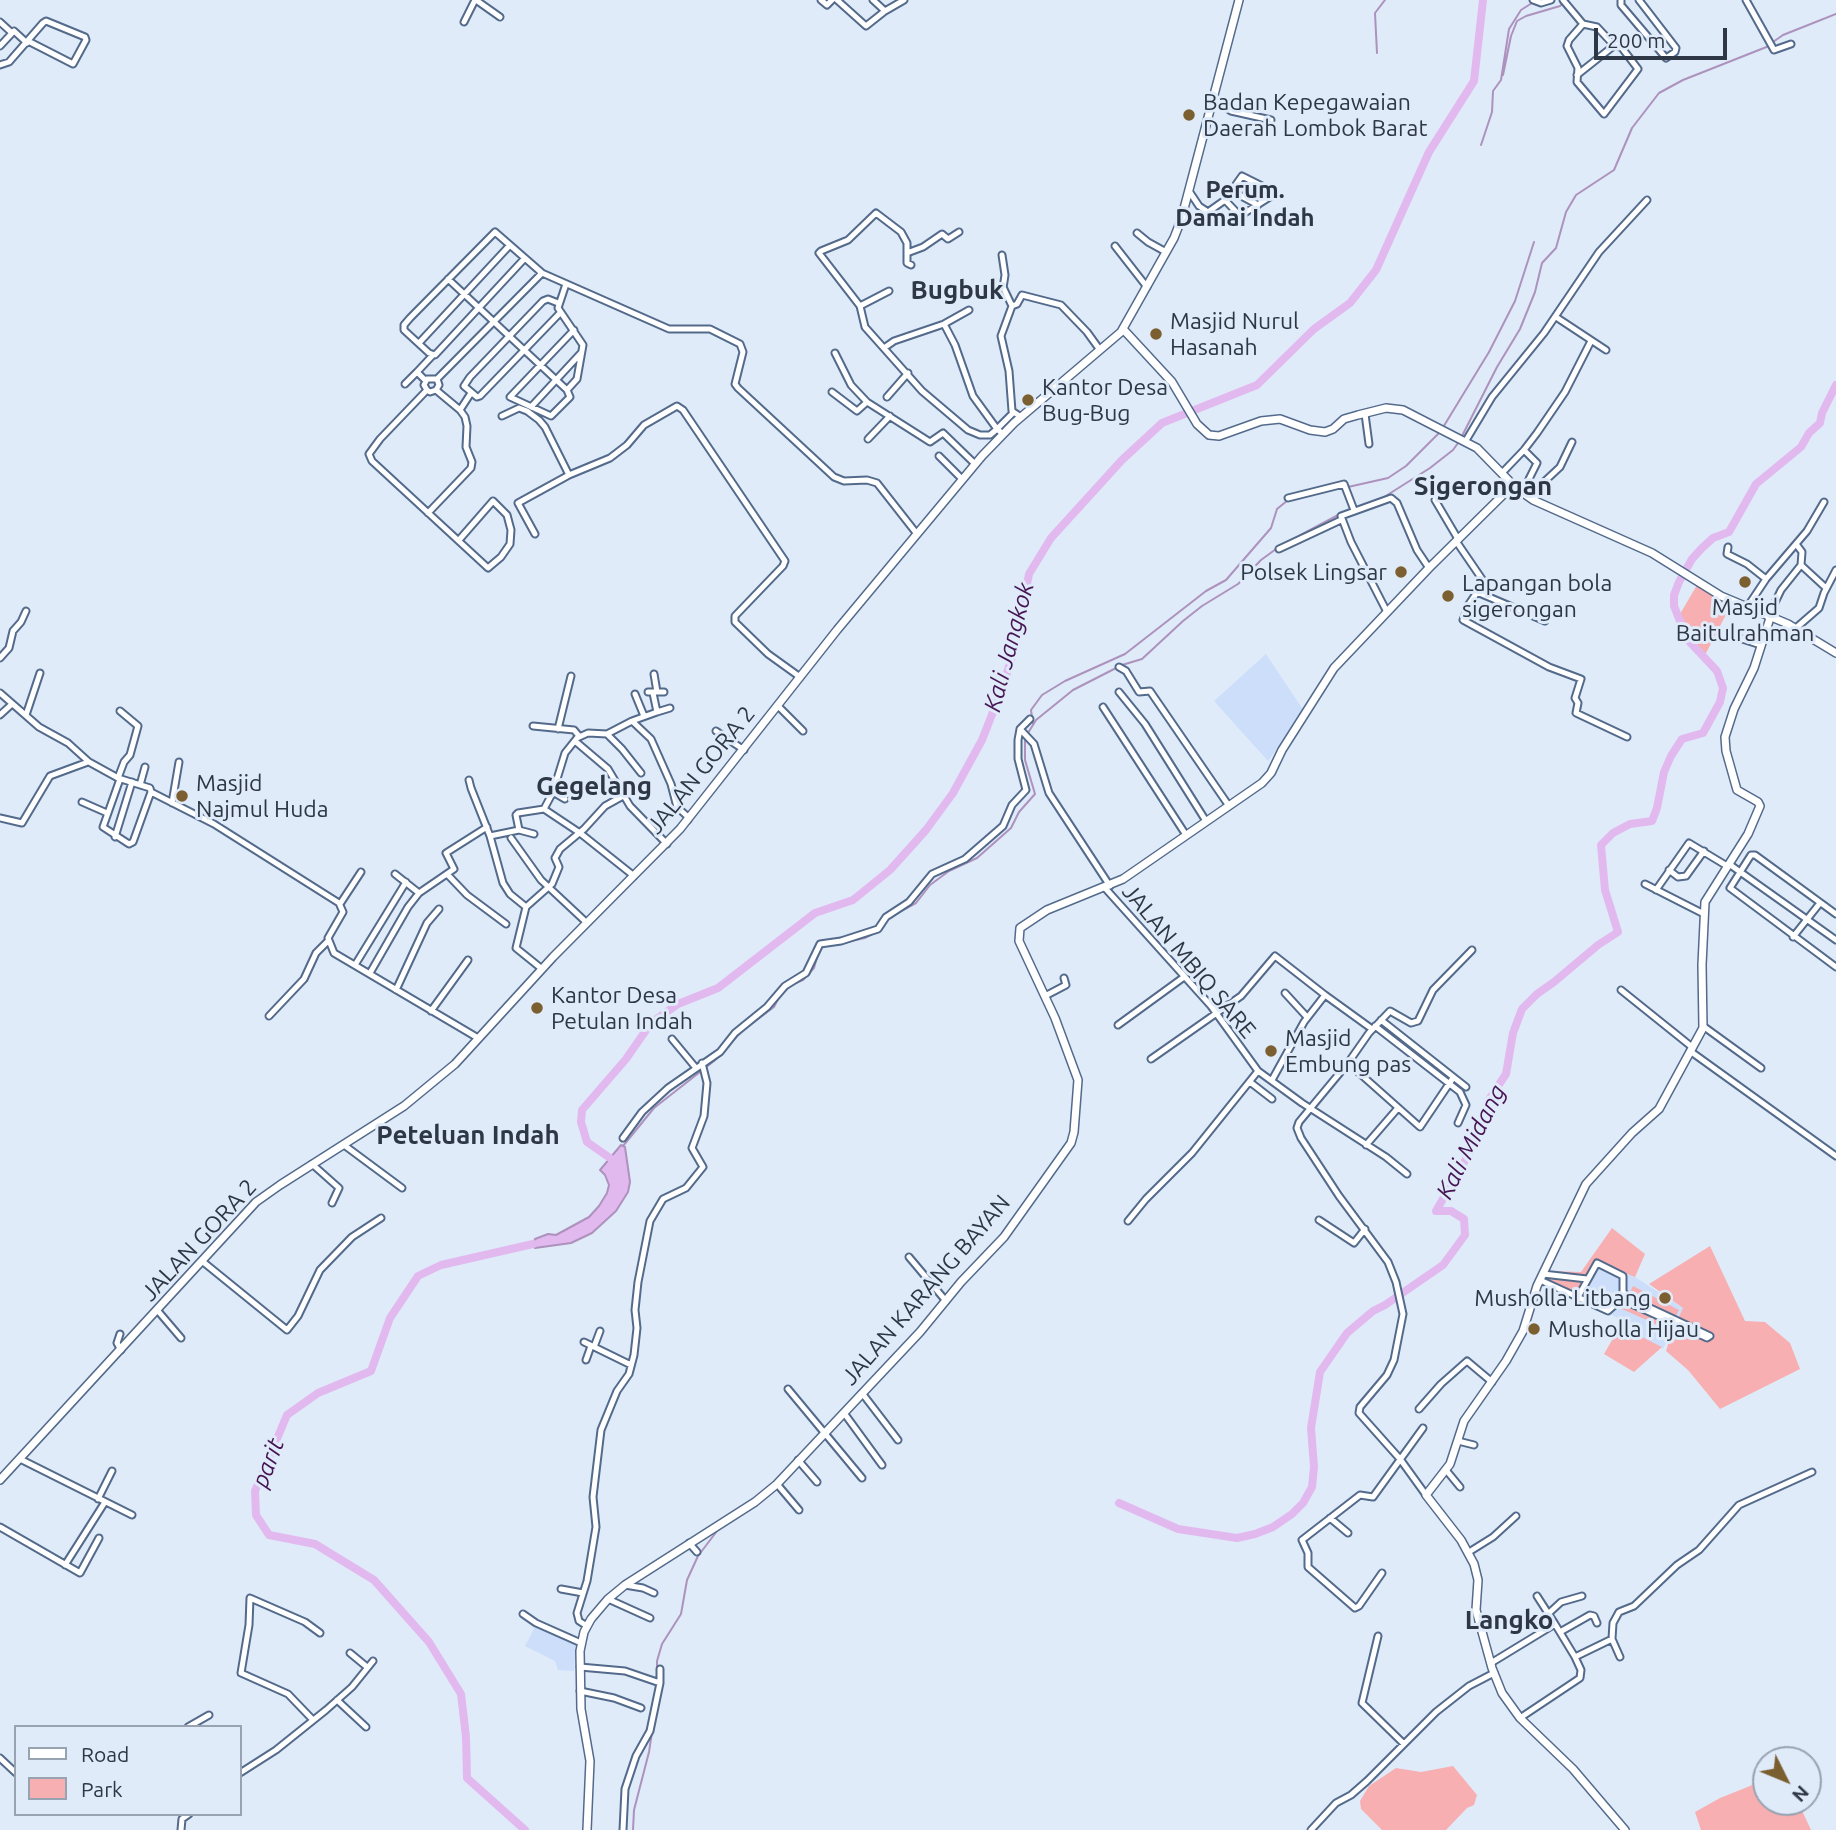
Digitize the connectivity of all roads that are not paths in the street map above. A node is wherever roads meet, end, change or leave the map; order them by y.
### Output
1 (475, 0) edge
2 (821, 0) edge
3 (834, 0) edge
4 (873, 0) edge
5 (904, 0) edge
6 (1239, 0) edge
7 (1551, 0) edge
8 (1621, 0) edge
9 (1639, 0) edge
10 (1746, 0) edge
11 (1536, 1) edge
12 (1564, 1) edge
13 (885, 10) junction
14 (500, 17) dead end
15 (0, 22) edge
16 (464, 22) dead end
17 (1583, 24) junction
18 (12, 33) junction
19 (28, 42) junction
20 (1616, 44) junction
21 (1791, 44) dead end
22 (0, 46) edge
23 (0, 65) edge
24 (1577, 75) junction
25 (1213, 99) junction
26 (1271, 120) dead end
27 (1189, 191) junction
28 (1232, 191) junction
29 (1225, 200) junction
30 (1647, 200) dead end
31 (1258, 205) junction
32 (958, 232) dead end
33 (1137, 233) dead end
34 (510, 245) junction
35 (1115, 247) dead end
36 (1166, 252) junction
37 (907, 253) junction
38 (1002, 255) dead end
39 (525, 258) junction
40 (911, 265) dead end
41 (542, 273) junction
42 (448, 279) junction
43 (566, 284) junction
44 (1147, 288) junction
45 (889, 291) dead end
46 (465, 293) junction
47 (558, 303) junction
48 (480, 306) junction
49 (860, 306) junction
50 (1012, 306) junction
51 (969, 310) dead end
52 (561, 313) junction
53 (1556, 317) junction
54 (495, 321) junction
55 (944, 324) junction
56 (1123, 329) junction
57 (574, 330) junction
58 (510, 335) junction
59 (1591, 341) junction
60 (419, 343) junction
61 (884, 348) junction
62 (525, 349) junction
63 (1100, 350) junction
64 (1606, 350) dead end
65 (583, 351) junction
66 (835, 353) dead end
67 (432, 356) junction
68 (541, 365) junction
69 (417, 372) junction
70 (908, 373) junction
71 (437, 379) junction
72 (556, 380) junction
73 (425, 381) junction
74 (405, 384) dead end
75 (851, 385) junction
76 (427, 390) junction
77 (436, 390) junction
78 (567, 390) junction
79 (832, 392) dead end
80 (471, 393) junction
81 (887, 397) dead end
82 (843, 400) junction
83 (867, 402) junction
84 (531, 407) junction
85 (460, 410) junction
86 (1013, 413) junction
87 (1365, 414) junction
88 (502, 416) dead end
89 (890, 416) junction
90 (1021, 417) junction
91 (1000, 432) junction
92 (868, 439) dead end
93 (1462, 440) junction
94 (1572, 442) dead end
95 (1369, 444) dead end
96 (1524, 450) junction
97 (939, 456) dead end
98 (975, 464) junction
99 (1502, 473) junction
100 (569, 475) junction
101 (962, 479) junction
102 (1513, 485) junction
103 (1522, 493) junction
104 (1288, 498) dead end
105 (1435, 500) dead end
106 (1533, 500) junction
107 (1824, 502) dead end
108 (1353, 508) junction
109 (428, 513) junction
110 (1341, 520) junction
111 (535, 534) dead end
112 (917, 534) junction
113 (459, 540) junction
114 (1457, 540) junction
115 (1796, 544) junction
116 (1728, 547) dead end
117 (1279, 549) dead end
118 (1801, 565) junction
119 (1429, 568) junction
120 (1836, 570) edge
121 (1766, 579) junction
122 (1826, 588) junction
123 (1477, 592) junction
124 (1746, 609) junction
125 (26, 611) dead end
126 (1387, 612) junction
127 (1769, 617) junction
128 (1545, 621) dead end
129 (1796, 628) junction
130 (1737, 637) dead end
131 (1761, 645) junction
132 (1836, 653) edge
133 (0, 658) edge
134 (1119, 667) dead end
135 (40, 673) dead end
136 (654, 674) dead end
137 (571, 676) dead end
138 (800, 677) junction
139 (1119, 692) dead end
140 (0, 693) edge
141 (635, 694) dead end
142 (12, 704) junction
143 (778, 706) junction
144 (1102, 707) dead end
145 (670, 708) dead end
146 (120, 711) dead end
147 (657, 712) junction
148 (0, 715) edge
149 (26, 715) junction
150 (644, 716) junction
151 (1030, 719) dead end
152 (632, 721) junction
153 (533, 726) dead end
154 (558, 729) junction
155 (1021, 730) junction
156 (716, 731) dead end
157 (803, 731) dead end
158 (607, 734) junction
159 (1627, 737) dead end
160 (577, 738) junction
161 (744, 750) junction
162 (89, 762) junction
163 (179, 762) dead end
164 (145, 767) dead end
165 (640, 773) dead end
166 (119, 778) junction
167 (470, 780) dead end
168 (132, 782) junction
169 (140, 785) junction
170 (151, 792) junction
171 (553, 792) junction
172 (623, 796) junction
173 (565, 799) dead end
174 (82, 802) dead end
175 (172, 803) junction
176 (1228, 806) junction
177 (544, 809) junction
178 (107, 813) junction
179 (0, 818) edge
180 (688, 820) junction
181 (1206, 821) junction
182 (486, 827) junction
183 (519, 830) junction
184 (580, 833) junction
185 (534, 834) dead end
186 (1186, 835) junction
187 (490, 836) junction
188 (115, 837) junction
189 (510, 838) dead end
190 (667, 844) junction
191 (1704, 851) junction
192 (1728, 865) junction
193 (1669, 870) junction
194 (1741, 871) junction
195 (361, 872) dead end
196 (395, 874) dead end
197 (447, 874) junction
198 (634, 876) junction
199 (406, 882) junction
200 (1645, 884) dead end
201 (1107, 887) junction
202 (548, 889) junction
203 (1656, 890) junction
204 (419, 893) junction
205 (1820, 902) junction
206 (340, 904) junction
207 (526, 907) junction
208 (439, 909) dead end
209 (1704, 914) junction
210 (1836, 914) edge
211 (1807, 920) junction
212 (587, 923) junction
213 (506, 924) dead end
214 (1793, 937) junction
215 (1836, 940) edge
216 (328, 941) junction
217 (1472, 950) dead end
218 (468, 960) dead end
219 (355, 965) junction
220 (1836, 968) edge
221 (542, 969) junction
222 (370, 974) junction
223 (1184, 977) junction
224 (1064, 978) dead end
225 (397, 990) junction
226 (1621, 990) dead end
227 (1285, 993) dead end
228 (1325, 995) junction
229 (1045, 996) junction
230 (431, 1011) junction
231 (1216, 1014) junction
232 (269, 1016) dead end
233 (1307, 1017) junction
234 (1381, 1020) junction
235 (1118, 1025) dead end
236 (1703, 1026) junction
237 (1373, 1028) junction
238 (478, 1038) junction
239 (672, 1039) dead end
240 (1691, 1049) junction
241 (1151, 1059) dead end
242 (1348, 1063) junction
243 (703, 1066) junction
244 (696, 1068) junction
245 (1761, 1068) dead end
246 (1258, 1071) junction
247 (1453, 1078) junction
248 (1272, 1080) junction
249 (1250, 1082) junction
250 (1448, 1084) junction
251 (1465, 1087) dead end
252 (1272, 1099) dead end
253 (1398, 1108) junction
254 (1310, 1109) junction
255 (1458, 1124) dead end
256 (623, 1138) dead end
257 (344, 1145) junction
258 (1366, 1145) junction
259 (1836, 1156) edge
260 (312, 1164) junction
261 (1407, 1174) dead end
262 (402, 1188) dead end
263 (332, 1203) dead end
264 (381, 1218) dead end
265 (1320, 1220) dead end
266 (1128, 1221) dead end
267 (1365, 1228) junction
268 (909, 1257) dead end
269 (202, 1261) junction
270 (1541, 1277) junction
271 (1587, 1279) junction
272 (1623, 1292) junction
273 (1578, 1297) junction
274 (1628, 1300) junction
275 (946, 1301) junction
276 (1618, 1302) junction
277 (158, 1311) junction
278 (1675, 1321) junction
279 (600, 1331) dead end
280 (120, 1334) dead end
281 (181, 1338) dead end
282 (590, 1345) junction
283 (121, 1350) junction
284 (586, 1360) dead end
285 (631, 1365) junction
286 (1492, 1382) junction
287 (788, 1389) dead end
288 (862, 1393) junction
289 (1419, 1409) dead end
290 (844, 1412) junction
291 (1423, 1427) dead end
292 (823, 1433) junction
293 (898, 1440) dead end
294 (1458, 1441) junction
295 (1474, 1445) dead end
296 (20, 1459) junction
297 (1400, 1459) junction
298 (798, 1460) junction
299 (883, 1465) dead end
300 (1446, 1469) junction
301 (112, 1471) dead end
302 (1812, 1472) dead end
303 (862, 1478) dead end
304 (0, 1480) edge
305 (817, 1482) dead end
306 (777, 1484) junction
307 (1460, 1487) dead end
308 (1426, 1495) junction
309 (98, 1499) junction
310 (105, 1502) junction
311 (799, 1510) dead end
312 (132, 1516) dead end
313 (1516, 1516) dead end
314 (1331, 1518) junction
315 (0, 1527) edge
316 (1348, 1533) dead end
317 (99, 1538) dead end
318 (688, 1543) junction
319 (697, 1552) dead end
320 (1469, 1552) junction
321 (65, 1565) junction
322 (1382, 1573) dead end
323 (625, 1585) junction
324 (561, 1588) dead end
325 (583, 1593) junction
326 (654, 1593) dead end
327 (1537, 1596) dead end
328 (1582, 1596) dead end
329 (608, 1599) junction
330 (523, 1614) dead end
331 (1548, 1614) junction
332 (650, 1618) dead end
333 (1597, 1623) dead end
334 (1555, 1624) junction
335 (587, 1626) junction
336 (1560, 1632) junction
337 (320, 1633) dead end
338 (1378, 1636) dead end
339 (1612, 1639) junction
340 (581, 1643) junction
341 (350, 1653) dead end
342 (1575, 1657) junction
343 (1620, 1657) dead end
344 (373, 1661) dead end
345 (1491, 1663) junction
346 (368, 1667) junction
347 (580, 1668) junction
348 (660, 1669) dead end
349 (1494, 1672) junction
350 (658, 1683) junction
351 (580, 1691) junction
352 (337, 1700) junction
353 (641, 1708) dead end
354 (209, 1715) dead end
355 (1520, 1718) junction
356 (313, 1720) junction
357 (192, 1725) edge
358 (366, 1727) dead end
359 (1404, 1744) junction
360 (0, 1758) edge
361 (14, 1771) edge
362 (242, 1772) edge
363 (587, 1830) edge
364 (623, 1830) edge
365 (1311, 1830) edge
366 (1625, 1830) edge

1 - 14 street
1 - 16 street
2 - 3 street
3 - 13 street
4 - 13 street
5 - 13 street
6 - 25 street, JALAN GORA 2
7 - 11 street
8 - 9 street
10 - 21 street
12 - 17 street
15 - 18 street
17 - 20 street
17 - 24 street
18 - 19 street
18 - 22 street
19 - 19 street
19 - 23 street
20 - 24 street
20 - 24 street
25 - 26 street
25 - 27 street, JALAN GORA 2
27 - 29 street
27 - 36 street, JALAN GORA 2
28 - 29 street
28 - 31 street
28 - 31 street
29 - 31 street
30 - 53 street
32 - 37 street
33 - 36 street
34 - 39 street
34 - 42 street
34 - 46 street
35 - 44 street
36 - 44 street, JALAN GORA 2
37 - 40 street
37 - 49 street
38 - 50 street
39 - 41 street
39 - 48 street
41 - 43 street
41 - 54 street
42 - 46 street
42 - 60 street
43 - 47 street
43 - 112 street
44 - 56 street, JALAN GORA 2
45 - 49 street
46 - 48 street
46 - 60 street
47 - 52 street
47 - 58 street
48 - 54 street
48 - 67 street
49 - 61 street
50 - 63 street
50 - 86 street
51 - 55 street
52 - 57 street
52 - 62 street
53 - 59 street
53 - 93 street
54 - 58 street
54 - 71 street
55 - 61 street
55 - 91 street
56 - 63 street, JALAN GORA 2
56 - 87 street
57 - 65 street
57 - 68 street
58 - 62 street
58 - 80 street
59 - 64 street
59 - 96 street
60 - 67 street
61 - 70 street
62 - 68 street
62 - 80 street
63 - 90 street, JALAN GORA 2
65 - 72 street
65 - 78 street
66 - 75 street
67 - 69 street
68 - 72 street
68 - 84 street
69 - 73 street
69 - 74 street
70 - 81 street
70 - 91 street
71 - 73 street
71 - 77 street
72 - 78 street
72 - 84 street
73 - 76 street
75 - 82 street
75 - 83 street
76 - 77 street
76 - 109 street
77 - 85 street
78 - 84 street
79 - 82 street
80 - 85 street
82 - 83 street
83 - 89 street
85 - 109 street
86 - 90 street
86 - 91 street
87 - 93 street
87 - 95 street
88 - 100 street
89 - 92 street
89 - 98 street
90 - 91 street, JALAN GORA 2
91 - 98 street, JALAN GORA 2
93 - 99 street
94 - 106 street
96 - 99 street
96 - 103 street
97 - 101 street
98 - 101 street, JALAN GORA 2
99 - 102 street
100 - 111 street
100 - 138 street
101 - 112 street, JALAN GORA 2
102 - 103 street
102 - 114 street, JALAN KARANG BAYAN
103 - 106 street
104 - 108 street
105 - 114 street
106 - 124 street
107 - 115 street
108 - 110 street
108 - 119 street
109 - 113 street
110 - 117 street
110 - 126 street
112 - 138 street, JALAN GORA 2
113 - 113 street
114 - 119 street, JALAN KARANG BAYAN
114 - 123 street
115 - 118 street
115 - 121 street
116 - 121 street
118 - 122 street
118 - 127 street
119 - 126 street, JALAN KARANG BAYAN
120 - 122 street
121 - 124 street
122 - 129 street
123 - 128 street
123 - 159 street
124 - 127 street
125 - 133 street
126 - 176 street, JALAN KARANG BAYAN
127 - 129 street
127 - 131 street
129 - 132 street
130 - 131 street
131 - 192 street
134 - 176 street
135 - 149 street
136 - 147 street
137 - 154 street
138 - 143 street, JALAN GORA 2
139 - 181 street
140 - 142 street
141 - 150 street
142 - 148 street
142 - 149 street
143 - 157 street
143 - 161 street, JALAN GORA 2
144 - 186 street
145 - 147 street
146 - 166 street
147 - 150 street
149 - 162 street
150 - 152 street
151 - 155 street
152 - 158 street
152 - 180 street
153 - 154 street
154 - 160 street
155 - 201 street, JALAN MBIQ SARE
155 - 243 street
156 - 161 street
158 - 160 street
158 - 165 street
160 - 171 street
160 - 172 street
161 - 180 street, JALAN GORA 2
162 - 166 street
162 - 179 street
163 - 175 street
164 - 169 street
166 - 168 street
166 - 178 street
167 - 182 street
168 - 169 street
168 - 188 street
169 - 170 street
170 - 175 street
170 - 188 street
171 - 173 street
171 - 177 street
172 - 184 street
172 - 190 street
174 - 178 street
175 - 206 street
176 - 181 street, JALAN KARANG BAYAN
177 - 183 street
177 - 184 street
178 - 188 street
180 - 190 street, JALAN GORA 2
181 - 186 street, JALAN KARANG BAYAN
182 - 187 street
182 - 197 street
183 - 185 street
183 - 187 street
184 - 198 street
184 - 202 street
186 - 201 street, JALAN KARANG BAYAN
187 - 207 street
189 - 202 street
190 - 198 street, JALAN GORA 2
191 - 192 street
191 - 193 street
191 - 193 street
192 - 194 street
192 - 209 street
193 - 203 street
194 - 205 street
194 - 211 street
194 - 214 street
195 - 206 street
196 - 199 street
197 - 204 street
197 - 213 street
198 - 212 street, JALAN GORA 2
199 - 204 street
199 - 219 street
200 - 203 street
201 - 223 street, JALAN MBIQ SARE
201 - 229 street, JALAN KARANG BAYAN
202 - 207 street
202 - 212 street
203 - 209 street
204 - 222 street
205 - 210 street
205 - 211 street
206 - 216 street
207 - 221 street
208 - 225 street
209 - 236 street
211 - 214 street
211 - 215 street
212 - 221 street, JALAN GORA 2
214 - 220 street
216 - 219 street
216 - 232 street
217 - 234 street
218 - 230 street
219 - 222 street
221 - 238 street, JALAN GORA 2
222 - 225 street
223 - 231 street, JALAN MBIQ SARE
223 - 235 street
224 - 229 street
225 - 230 street
226 - 240 street
227 - 233 street
228 - 231 street
228 - 233 street
228 - 237 street
229 - 275 street, JALAN KARANG BAYAN
230 - 238 street
231 - 241 street
231 - 246 street, JALAN MBIQ SARE
233 - 248 street
234 - 237 street
234 - 247 street
236 - 240 street
236 - 245 street
237 - 242 street
237 - 250 street
238 - 257 street, JALAN GORA 2
239 - 244 street
240 - 259 street
240 - 270 street
242 - 253 street
242 - 254 street
243 - 244 street
243 - 285 street
244 - 256 street
246 - 248 street, JALAN MBIQ SARE
246 - 249 street
247 - 250 street
247 - 251 street
248 - 254 street, JALAN MBIQ SARE
249 - 252 street
249 - 266 street
250 - 253 street
250 - 255 street
253 - 258 street
254 - 258 street, JALAN MBIQ SARE
254 - 267 street
257 - 260 street, JALAN GORA 2
257 - 262 street
258 - 261 street, JALAN MBIQ SARE
260 - 263 street
260 - 269 street, JALAN GORA 2
264 - 269 street
265 - 267 street
267 - 297 street
268 - 275 street
269 - 277 street, JALAN GORA 2
270 - 271 street
270 - 273 street
270 - 286 street
271 - 272 street
271 - 273 street
272 - 274 street
272 - 276 street
273 - 276 street
274 - 276 street
274 - 278 street
275 - 288 street, JALAN KARANG BAYAN
277 - 281 street
277 - 283 street, JALAN GORA 2
278 - 278 street
279 - 282 street
280 - 283 street
282 - 284 street
282 - 285 street
283 - 296 street, JALAN GORA 2
285 - 325 street
286 - 289 street
286 - 294 street
287 - 292 street
288 - 290 street, JALAN KARANG BAYAN
288 - 293 street
290 - 292 street, JALAN KARANG BAYAN
290 - 299 street
291 - 297 street
292 - 298 street, JALAN KARANG BAYAN
292 - 303 street
294 - 295 street
294 - 300 street
296 - 304 street, JALAN GORA 2
296 - 309 street
297 - 308 street
297 - 314 street
298 - 305 street
298 - 306 street, JALAN KARANG BAYAN
300 - 307 street
300 - 308 street
301 - 309 street
302 - 339 street
306 - 311 street
306 - 318 street, JALAN KARANG BAYAN
308 - 320 street
309 - 310 street
310 - 312 street
310 - 321 street
313 - 320 street
314 - 316 street
314 - 322 street
315 - 321 street
317 - 321 street
318 - 319 street
318 - 323 street, JALAN KARANG BAYAN
320 - 345 street
323 - 326 street
323 - 329 street, JALAN KARANG BAYAN
324 - 325 street
325 - 335 street
327 - 331 street
328 - 331 street
329 - 332 street
329 - 335 street, JALAN KARANG BAYAN
330 - 340 street
331 - 334 street
333 - 336 street
334 - 336 street
334 - 345 street
335 - 340 street, JALAN KARANG BAYAN
336 - 342 street
337 - 356 street
338 - 359 street
339 - 342 street
339 - 343 street
340 - 347 street, JALAN KARANG BAYAN
341 - 346 street
342 - 355 street
344 - 346 street
345 - 349 street
346 - 352 street
347 - 350 street
347 - 351 street, JALAN KARANG BAYAN
348 - 350 street
349 - 355 street
349 - 359 street
350 - 364 street
351 - 353 street
351 - 363 street, JALAN KARANG BAYAN
352 - 356 street
352 - 358 street
354 - 357 street
355 - 366 street
356 - 362 street
359 - 365 street
360 - 361 street

